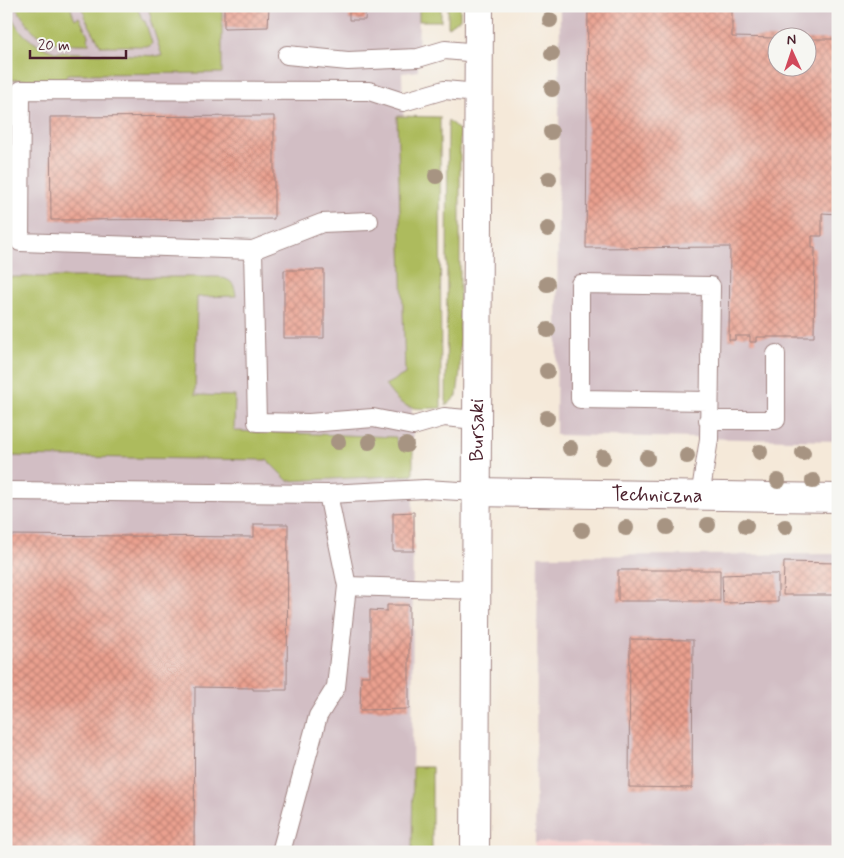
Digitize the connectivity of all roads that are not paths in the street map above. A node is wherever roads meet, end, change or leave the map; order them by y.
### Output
1 (479, 6) edge
2 (479, 53) junction
3 (287, 55) dead end
4 (479, 93) junction
5 (369, 222) dead end
6 (253, 250) junction
7 (776, 354) dead end
8 (708, 401) junction
9 (477, 420) junction
10 (708, 420) junction
11 (6, 491) edge
12 (477, 492) junction
13 (328, 494) junction
14 (700, 496) junction
15 (838, 498) edge
16 (347, 586) junction
17 (476, 590) junction
18 (281, 852) edge
19 (475, 852) edge

1 - 2 street, Bursaki
2 - 3 lane
2 - 4 street, Bursaki
4 - 6 lane
4 - 9 street, Bursaki
5 - 6 lane
6 - 9 lane
7 - 10 lane
8 - 8 lane
8 - 10 lane
9 - 12 street, Bursaki
10 - 14 lane
11 - 13 lane
12 - 13 lane
12 - 14 street, Techniczna
12 - 17 street, Bursaki
13 - 16 lane
14 - 15 street, Techniczna
16 - 17 lane
16 - 18 lane
17 - 19 street, Bursaki

